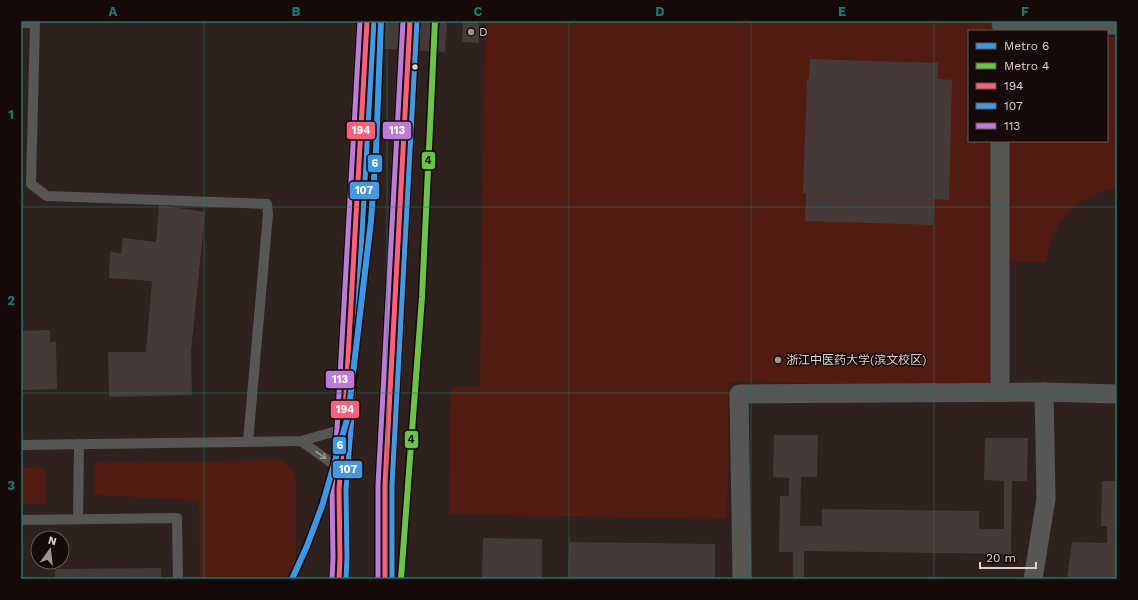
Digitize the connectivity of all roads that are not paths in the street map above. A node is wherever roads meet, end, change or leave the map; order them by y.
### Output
1 (367, 21) edge
2 (410, 21) edge
3 (21, 23) edge
4 (1001, 25) edge
5 (1117, 25) edge
6 (1000, 142) edge
7 (1000, 392) junction
8 (1044, 392) junction
9 (1117, 394) edge
10 (344, 429) junction
11 (248, 442) junction
12 (301, 442) junction
13 (79, 444) junction
14 (21, 445) edge
15 (341, 469) junction
16 (78, 519) junction
17 (21, 520) edge
18 (178, 579) edge
19 (339, 579) edge
20 (385, 579) edge
21 (742, 579) edge
22 (1033, 579) edge

1 - 10 main road
2 - 20 main road
3 - 11 lane
4 - 5 street
6 - 7 street
7 - 8 street
7 - 21 street
8 - 9 street
8 - 22 street
10 - 12 lane
10 - 15 main road
11 - 12 lane
11 - 13 lane
12 -> 15 lane
13 - 14 lane
13 - 16 lane
15 - 19 main road
16 - 17 lane
16 - 18 lane

